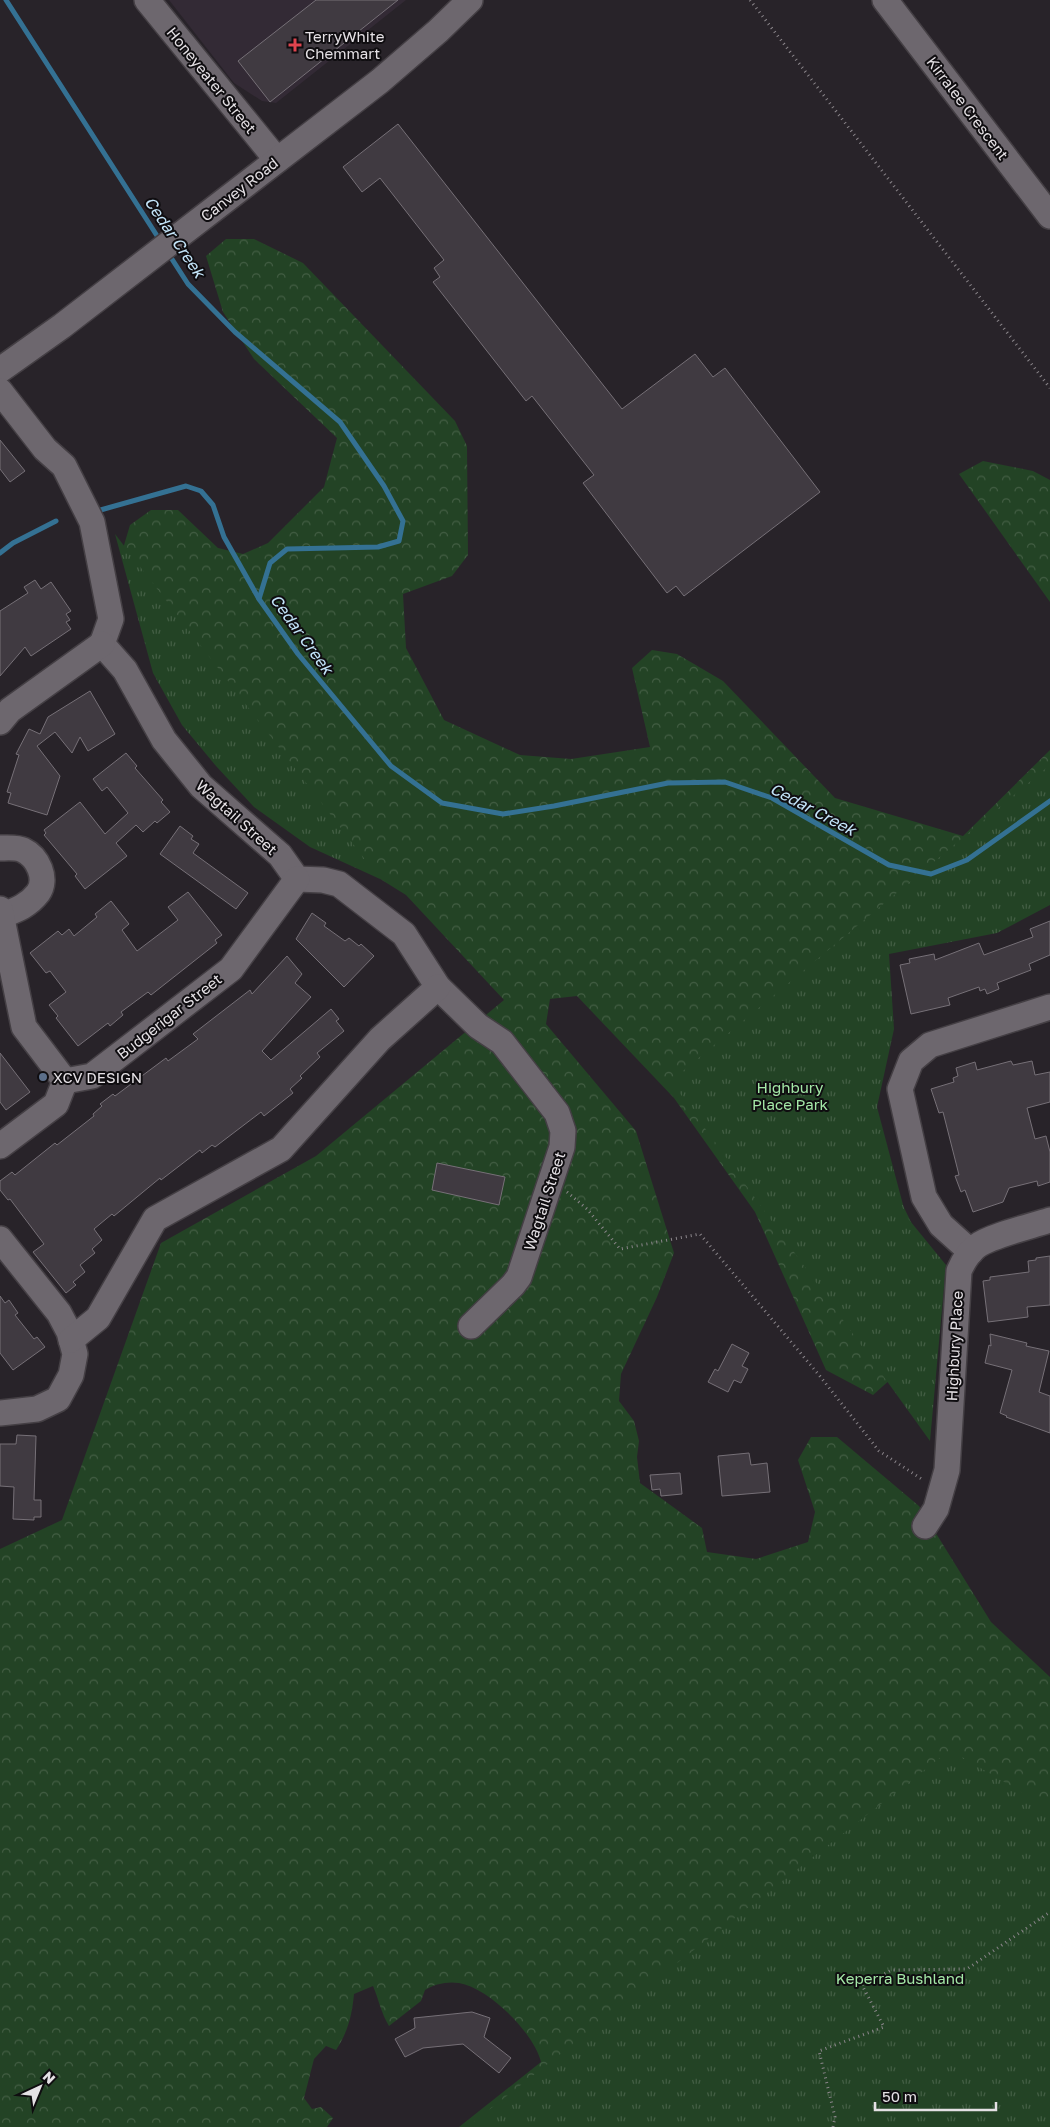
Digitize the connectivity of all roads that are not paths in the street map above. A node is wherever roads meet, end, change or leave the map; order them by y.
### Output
1 (147, 0) edge
2 (470, 0) edge
3 (885, 0) edge
4 (277, 160) junction
5 (1050, 216) edge
6 (0, 370) edge
7 (0, 391) edge
8 (102, 644) junction
9 (0, 722) edge
10 (0, 848) edge
11 (297, 878) junction
12 (1, 913) edge
13 (438, 987) junction
14 (1050, 1007) edge
15 (65, 1081) junction
16 (0, 1146) edge
17 (1050, 1220) edge
18 (0, 1239) edge
19 (970, 1252) junction
20 (471, 1326) dead end
21 (71, 1340) junction
22 (0, 1414) edge
23 (924, 1526) dead end

1 - 4 street, Honeyeater Street
2 - 4 street, Canvey Road
3 - 5 street, Kirralee Crescent
4 - 6 street, Canvey Road
7 - 8 street
8 - 9 street
8 - 11 street, Wagtail Street
10 - 12 street
11 - 13 street, Wagtail Street
11 - 15 street, Budgerigar Street
12 - 15 street
13 - 20 street, Wagtail Street
13 - 21 street
14 - 19 street
15 - 16 street
17 - 19 street
18 - 21 street
19 - 23 street, Highbury Place
21 - 22 street

